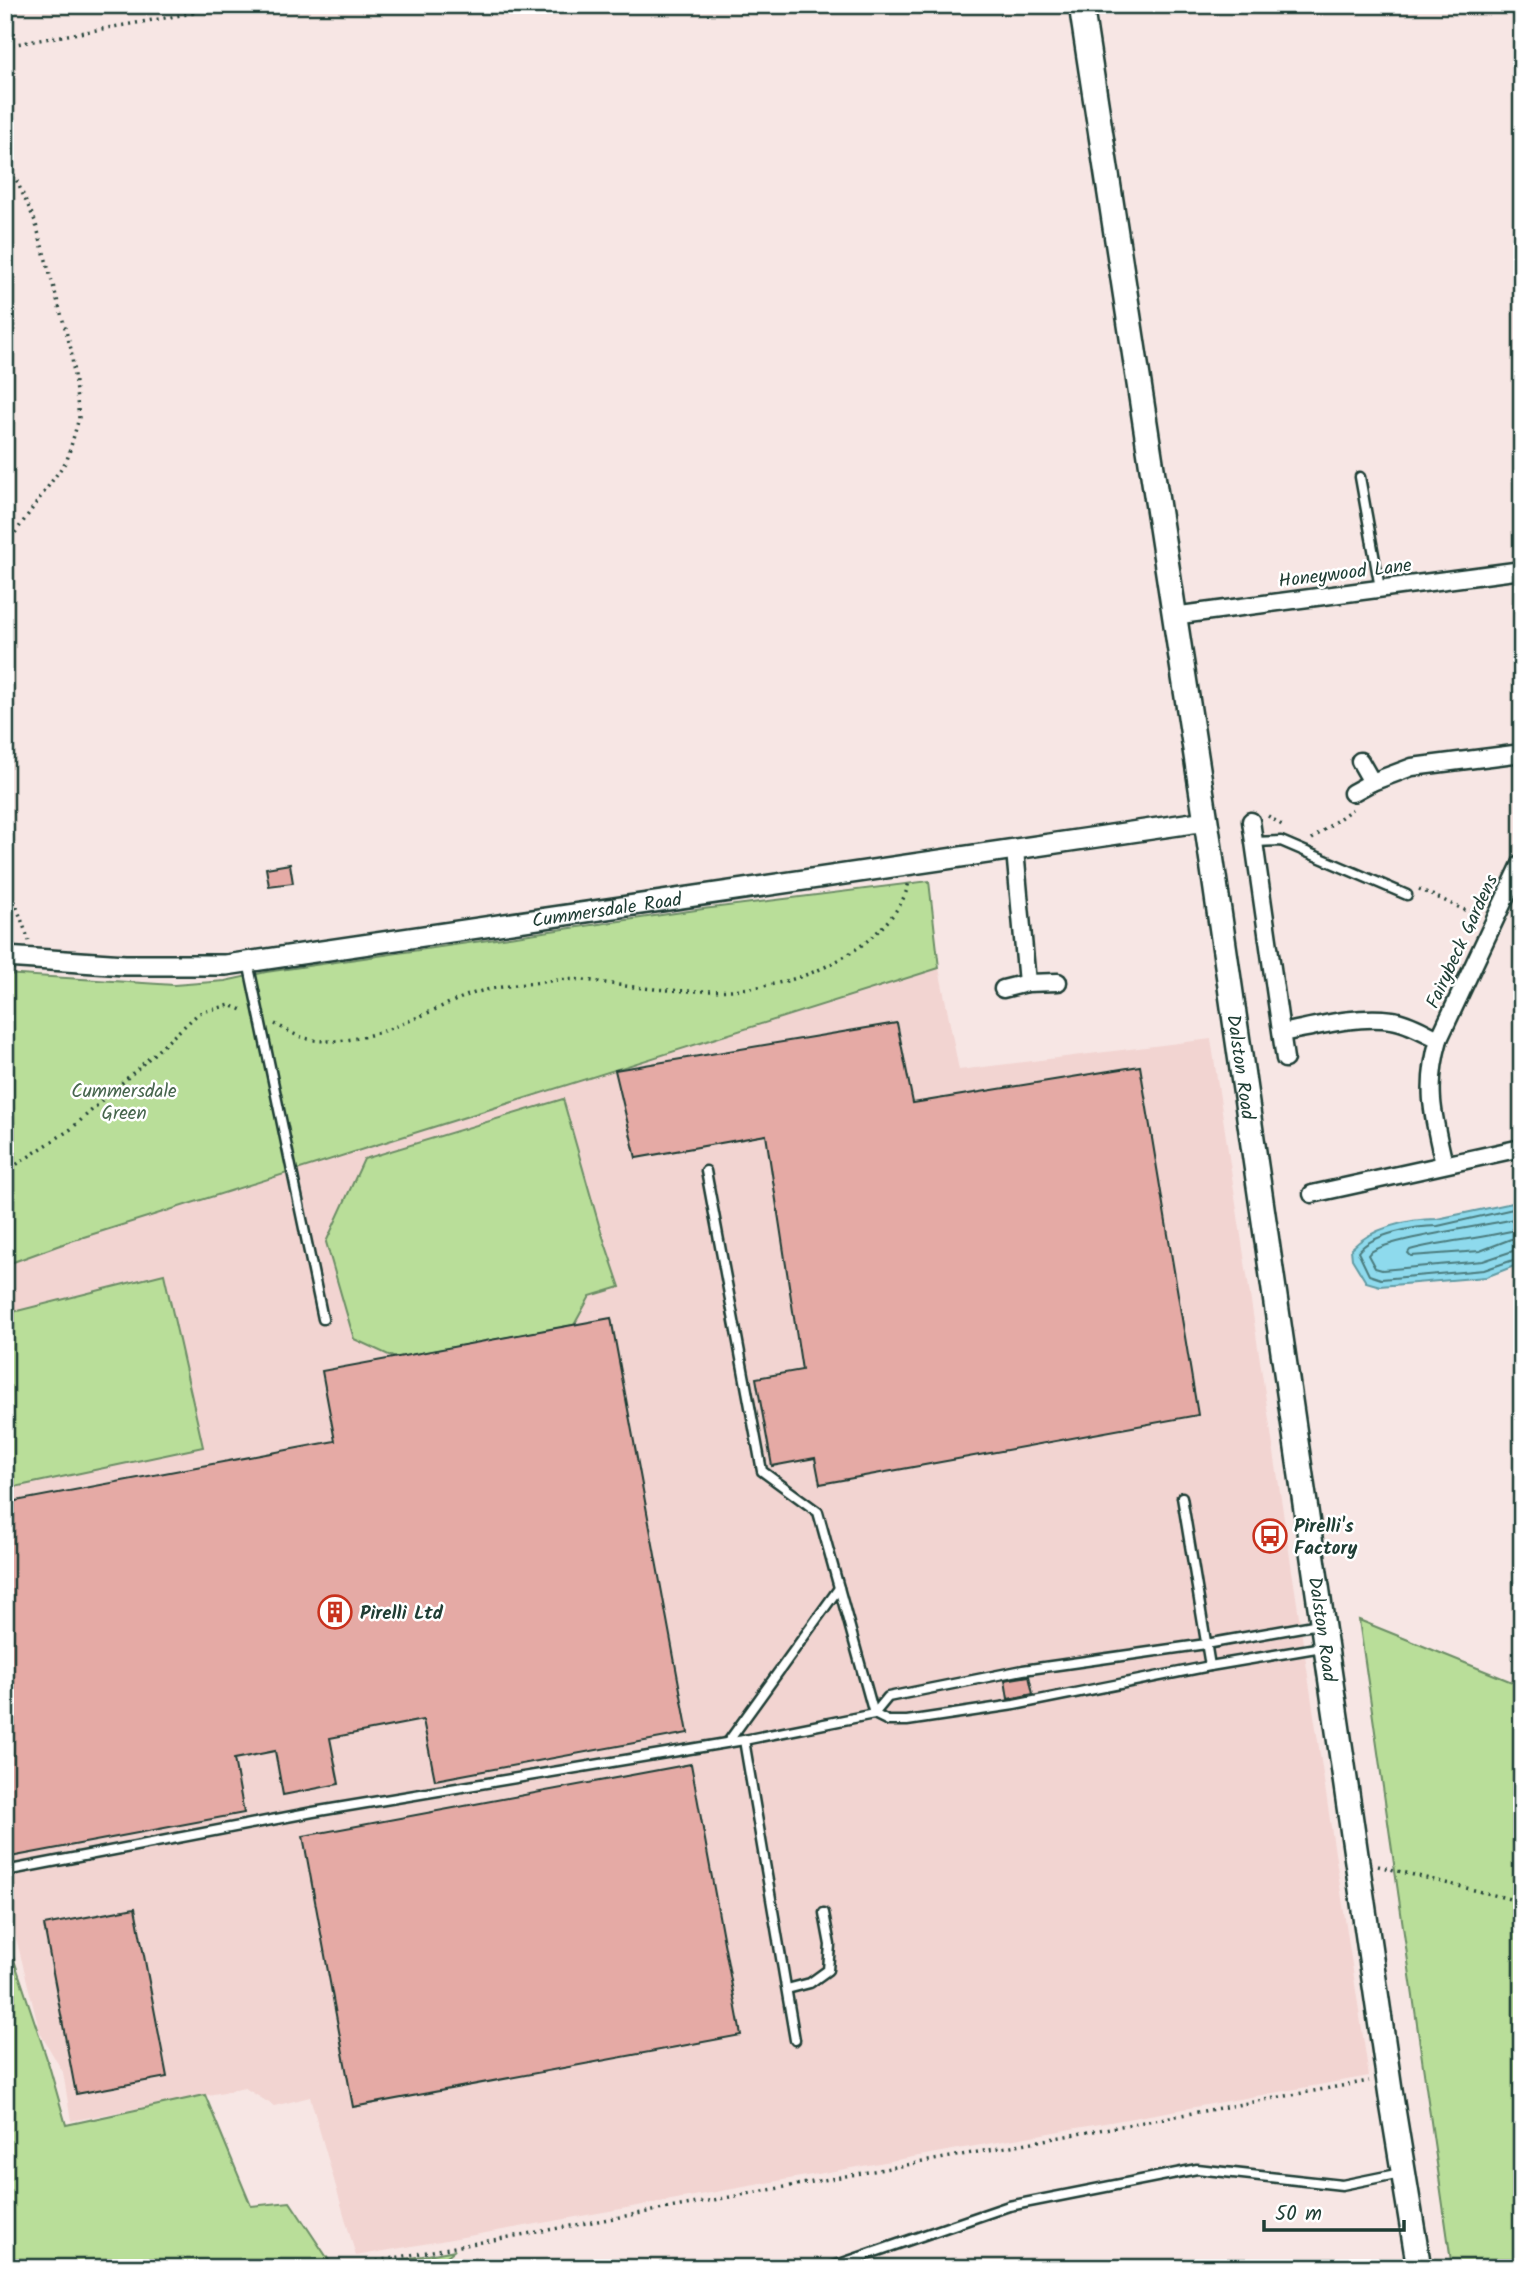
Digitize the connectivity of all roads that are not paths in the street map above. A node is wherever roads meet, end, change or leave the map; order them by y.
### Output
1 (1081, 5) edge
2 (1360, 477) dead end
3 (1522, 570) edge
4 (1380, 588) junction
5 (1174, 615) junction
6 (1522, 753) edge
7 (1360, 761) dead end
8 (1372, 782) junction
9 (1352, 793) road end
10 (1206, 821) junction
11 (1251, 821) dead end
12 (1253, 842) junction
13 (1014, 850) junction
14 (1522, 862) edge
15 (1407, 895) dead end
16 (5, 957) edge
17 (248, 962) junction
18 (1058, 982) dead end
19 (1027, 983) junction
20 (1003, 989) dead end
21 (1282, 1033) junction
22 (1439, 1039) junction
23 (1285, 1059) dead end
24 (1521, 1148) edge
25 (1444, 1164) junction
26 (706, 1171) dead end
27 (1312, 1194) dead end
28 (323, 1319) dead end
29 (1182, 1497) dead end
30 (839, 1588) junction
31 (1323, 1623) junction
32 (1206, 1644) junction
33 (1325, 1647) junction
34 (1210, 1665) junction
35 (874, 1714) junction
36 (744, 1740) junction
37 (728, 1742) junction
38 (5, 1871) edge
39 (824, 1913) dead end
40 (787, 1989) junction
41 (795, 2040) dead end
42 (1403, 2173) junction
43 (828, 2268) edge
44 (1419, 2268) edge

1 - 5 main road, Dalston Road
2 - 4 lane
3 - 4 street, Honeywood Lane
4 - 5 street, Honeywood Lane
5 - 10 main road, Dalston Road
6 - 8 street
7 - 8 street
8 - 9 street
10 - 13 street, Cummersdale Road
10 - 31 main road, Dalston Road
11 - 12 street
12 - 15 lane
12 - 21 street
13 - 17 street, Cummersdale Road
13 - 19 street
14 - 22 street, Fairybeck Gardens
16 - 17 street, Cummersdale Road
17 - 28 lane
18 - 19 street
19 - 20 street
21 - 22 street, Fairybeck Gardens
21 - 23 street
22 - 25 street, Fairybeck Gardens
24 - 25 street
25 - 27 street
26 - 30 lane
29 - 32 lane
30 - 35 lane
30 - 37 lane
31 - 32 lane
31 - 33 main road, Dalston Road
32 - 34 lane
32 - 35 lane
33 - 34 lane
33 - 42 main road, Dalston Road
34 - 35 lane
35 - 36 lane
36 - 37 lane
36 - 40 lane
37 - 38 lane
39 - 40 lane
40 - 41 lane
42 - 43 lane
42 - 44 main road, Dalston Road

